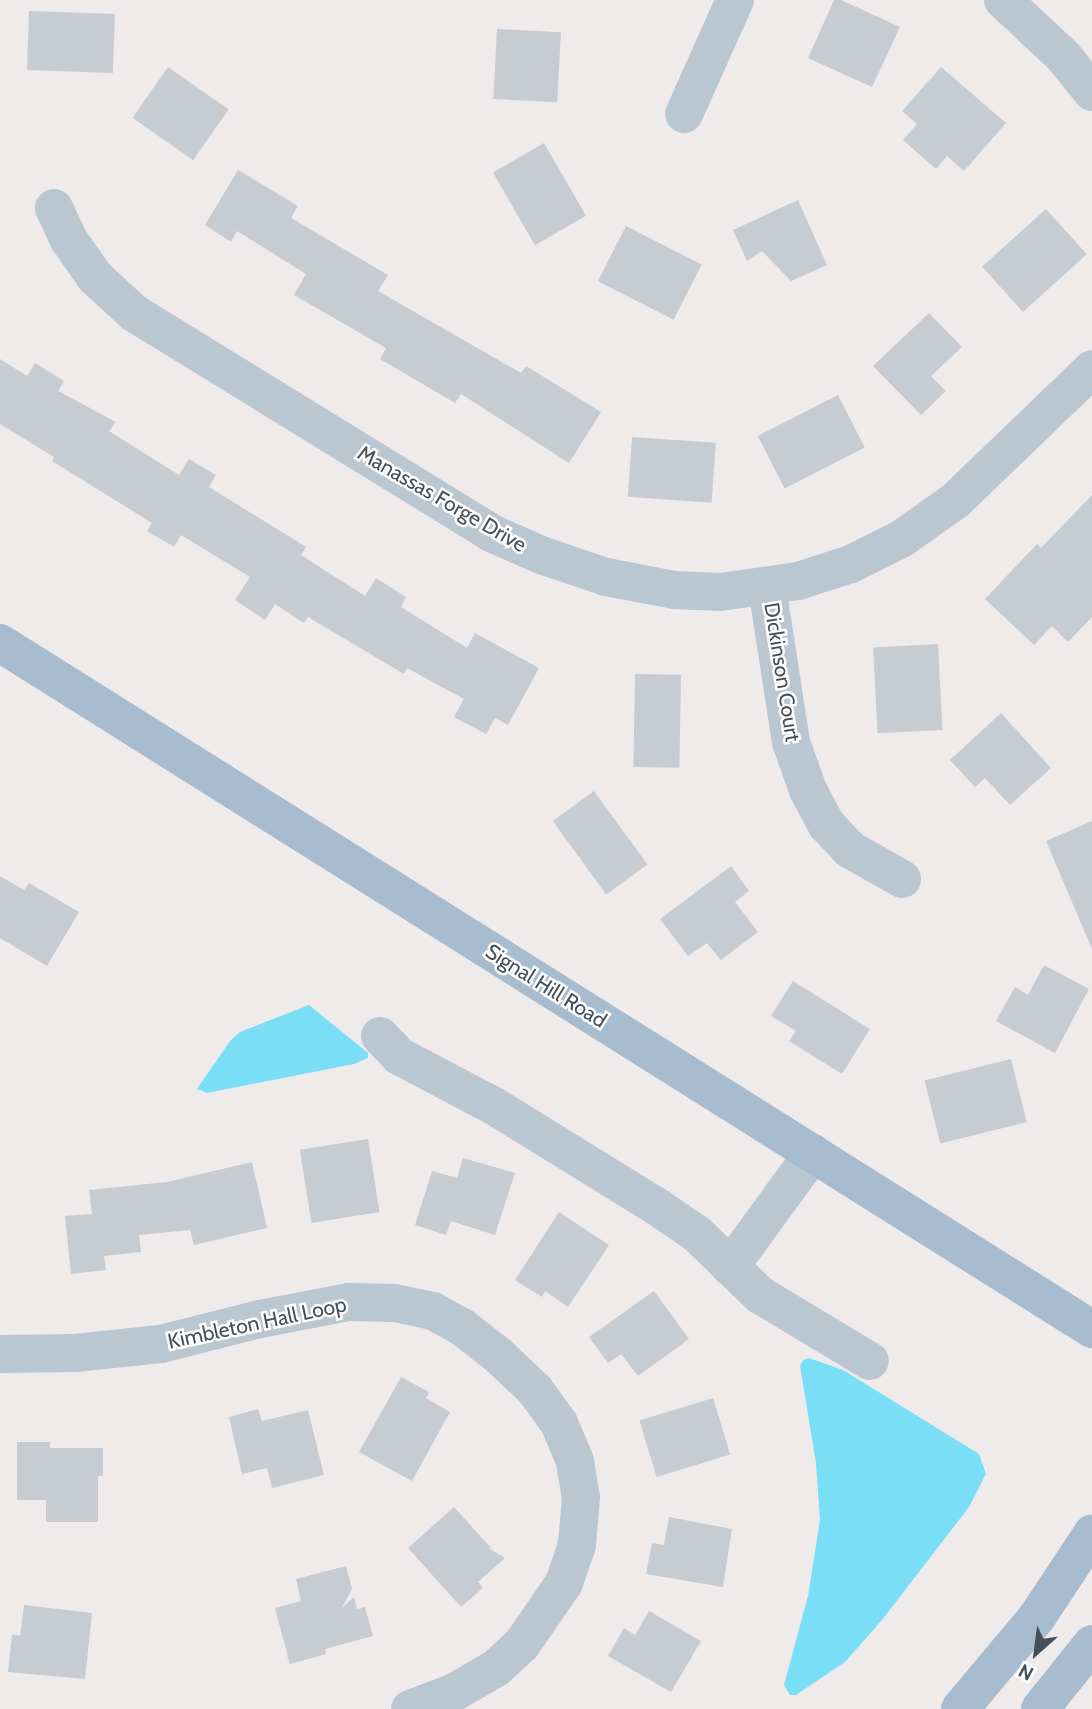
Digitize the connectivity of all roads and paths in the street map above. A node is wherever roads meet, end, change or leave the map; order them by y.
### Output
1 (735, 0) edge
2 (1003, 0) edge
3 (1092, 92) edge
4 (684, 114) dead end
5 (54, 208) dead end
6 (1092, 369) edge
7 (767, 587) junction
8 (0, 643) edge
9 (902, 880) dead end
10 (380, 1036) dead end
11 (813, 1153) junction
12 (730, 1266) junction
13 (1092, 1329) edge
14 (0, 1354) edge
15 (870, 1362) dead end
16 (1092, 1534) edge
17 (1092, 1644) edge
18 (410, 1709) edge
19 (960, 1709) edge
20 (1040, 1709) edge

1 - 4 street
2 - 3 street
5 - 7 street, Manassas Forge Drive
6 - 7 street, Manassas Forge Drive
7 - 9 street, Dickinson Court
8 - 11 main road, Signal Hill Road
10 - 12 street
11 - 12 street
11 - 13 main road, Signal Hill Road
12 - 15 street
14 - 18 street, Kimbleton Hall Loop
16 - 19 main road
17 - 20 main road

